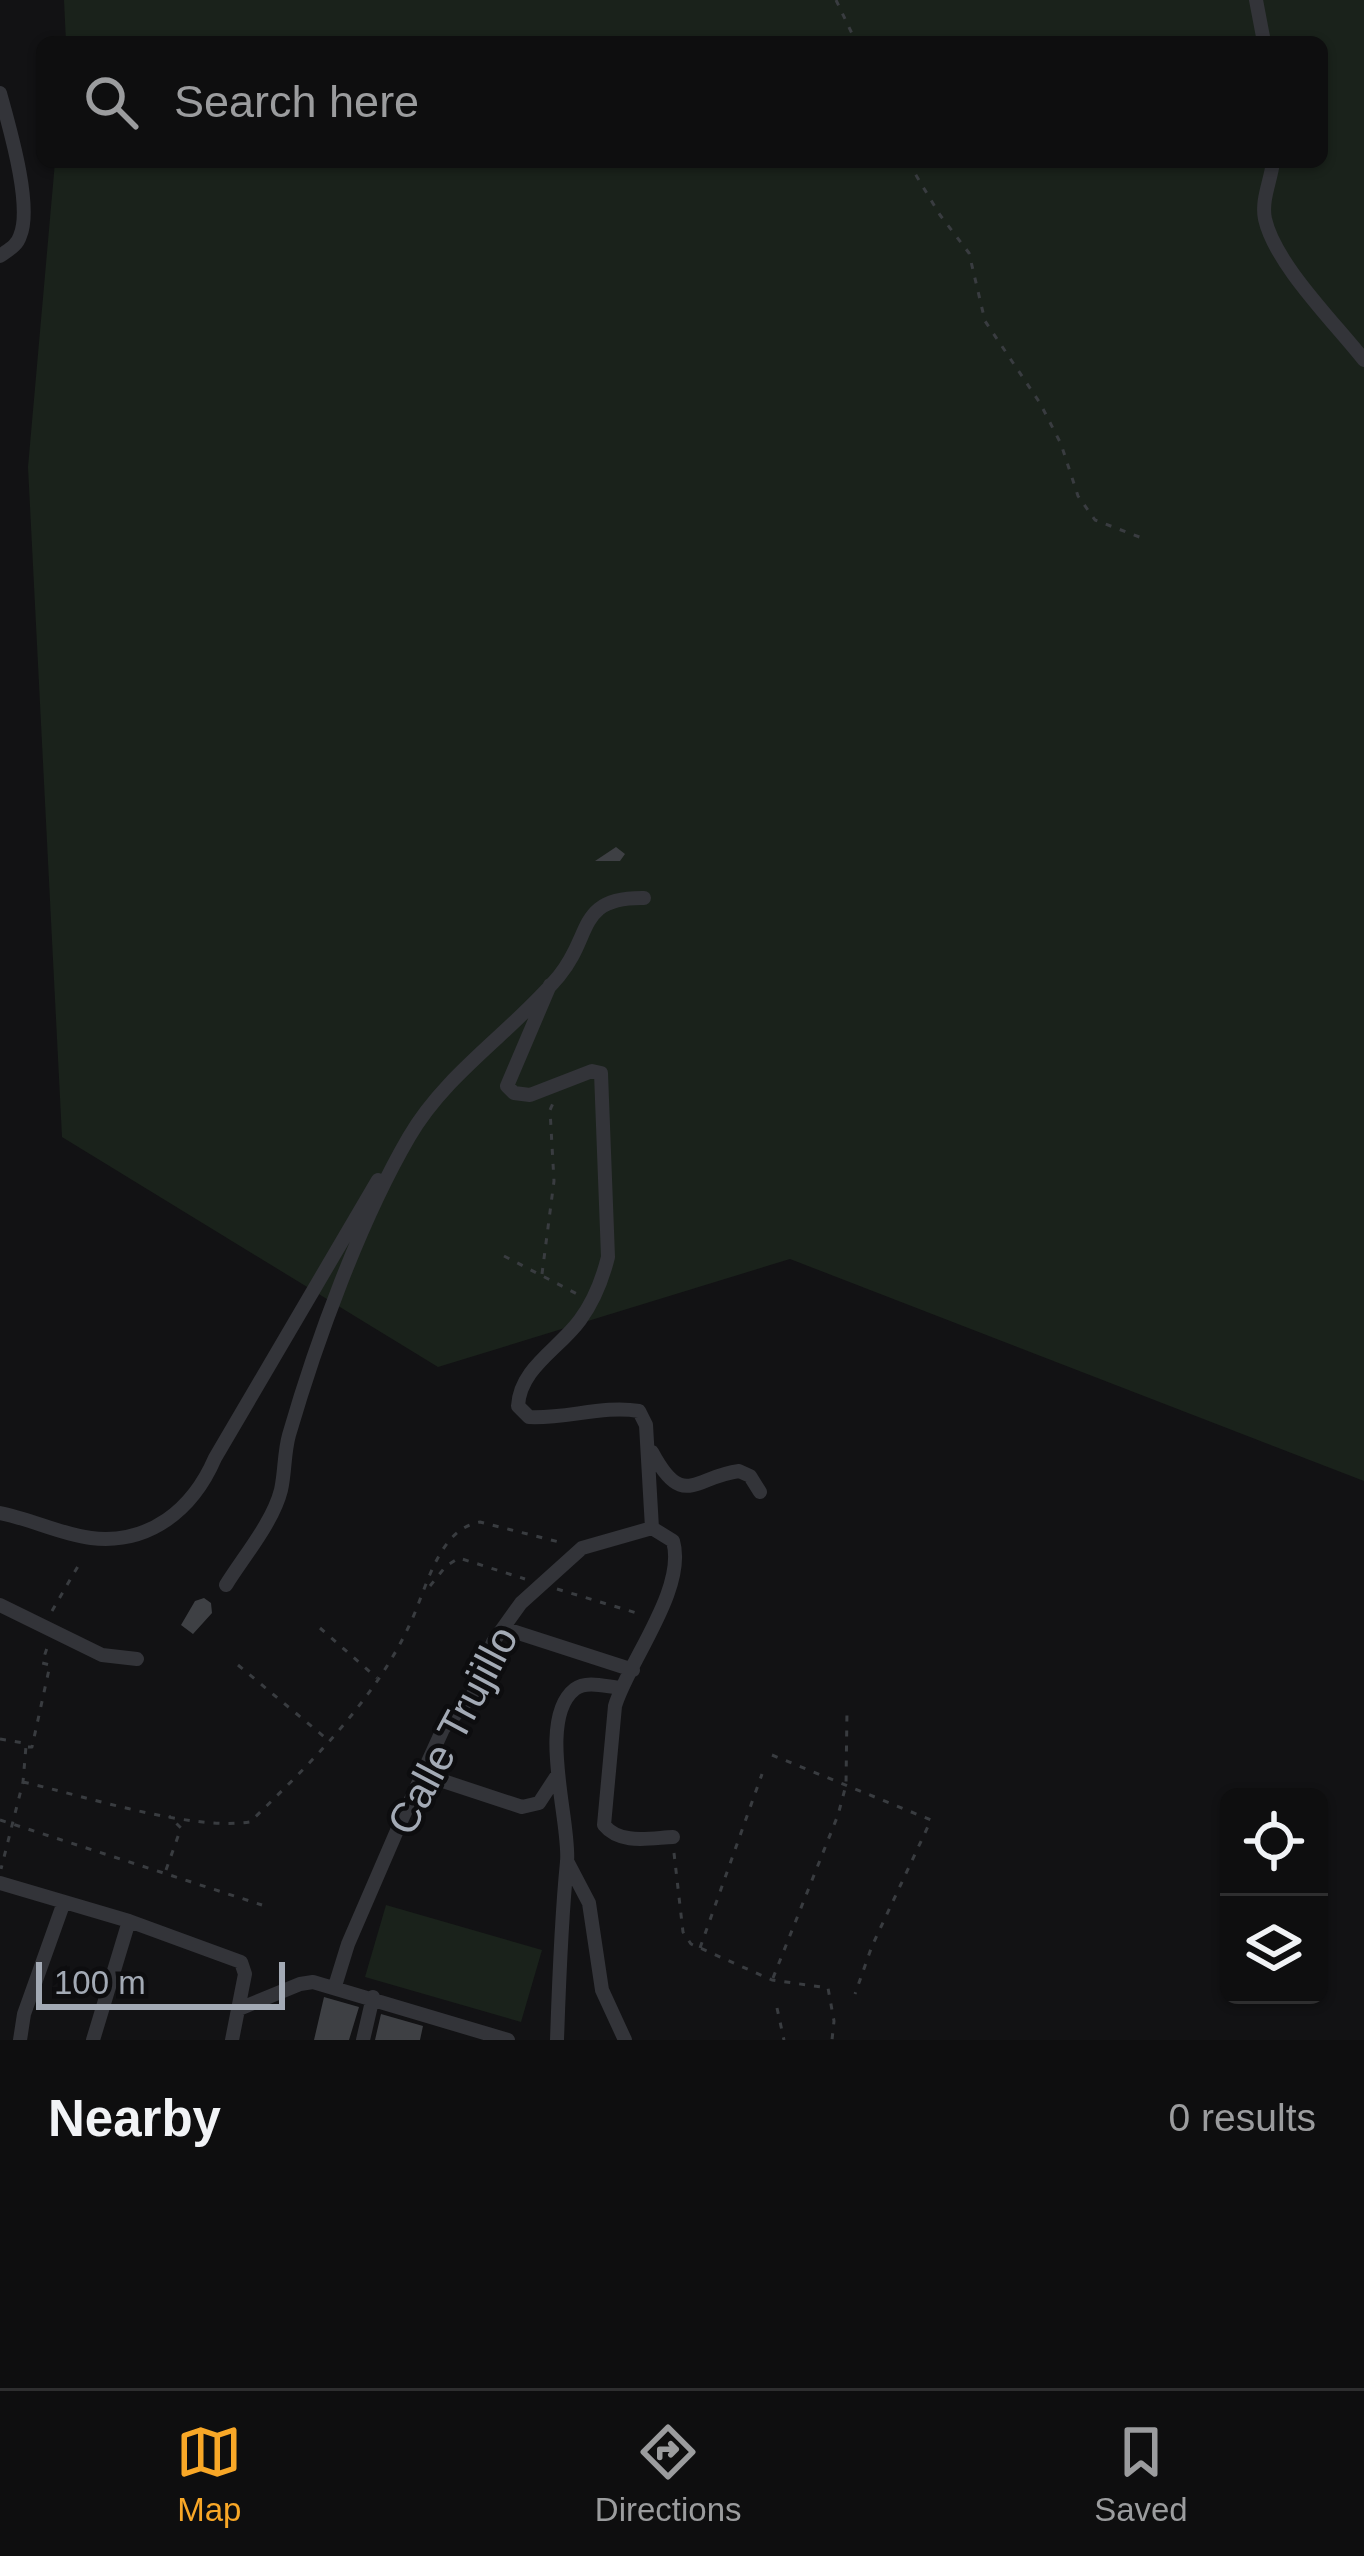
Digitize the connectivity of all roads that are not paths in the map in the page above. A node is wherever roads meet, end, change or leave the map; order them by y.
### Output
1 (1256, 0) edge
2 (1263, 36) edge
3 (0, 94) edge
4 (1272, 168) edge
5 (0, 256) edge
6 (1364, 360) edge
7 (644, 898) dead end
8 (550, 985) junction
9 (411, 1133) junction
10 (649, 1447) junction
11 (760, 1492) dead end
12 (0, 1514) edge
13 (652, 1528) junction
14 (226, 1585) dead end
15 (0, 1605) edge
16 (503, 1628) junction
17 (137, 1659) dead end
18 (632, 1670) junction
19 (621, 1688) junction
20 (425, 1775) junction
21 (556, 1777) junction
22 (674, 1837) road end
23 (567, 1861) junction
24 (0, 1883) edge
25 (64, 1902) junction
26 (129, 1921) junction
27 (335, 1986) junction
28 (373, 1997) junction
29 (239, 2009) junction
30 (499, 2039) edge
31 (20, 2040) edge
32 (93, 2040) edge
33 (232, 2040) edge
34 (363, 2040) edge
35 (557, 2040) edge
36 (625, 2040) edge

1 - 2 street
3 - 5 street
4 - 6 street
7 - 8 street
8 - 9 street
8 - 10 street
9 - 12 street
9 - 14 street
10 - 11 street
10 - 13 street
13 - 16 street, Calle Trujillo
13 - 18 street
15 - 17 street
16 - 18 street
16 - 20 street, Calle Trujillo
18 - 19 street
19 - 21 street
19 - 22 street
20 - 21 street
20 - 27 street, Calle Trujillo
21 - 23 street
23 - 35 street
23 - 36 street
24 - 25 street
25 - 26 street
25 - 31 street
26 - 29 street
26 - 32 street
27 - 28 street
27 - 29 street
28 - 30 street
28 - 34 street
29 - 33 street

